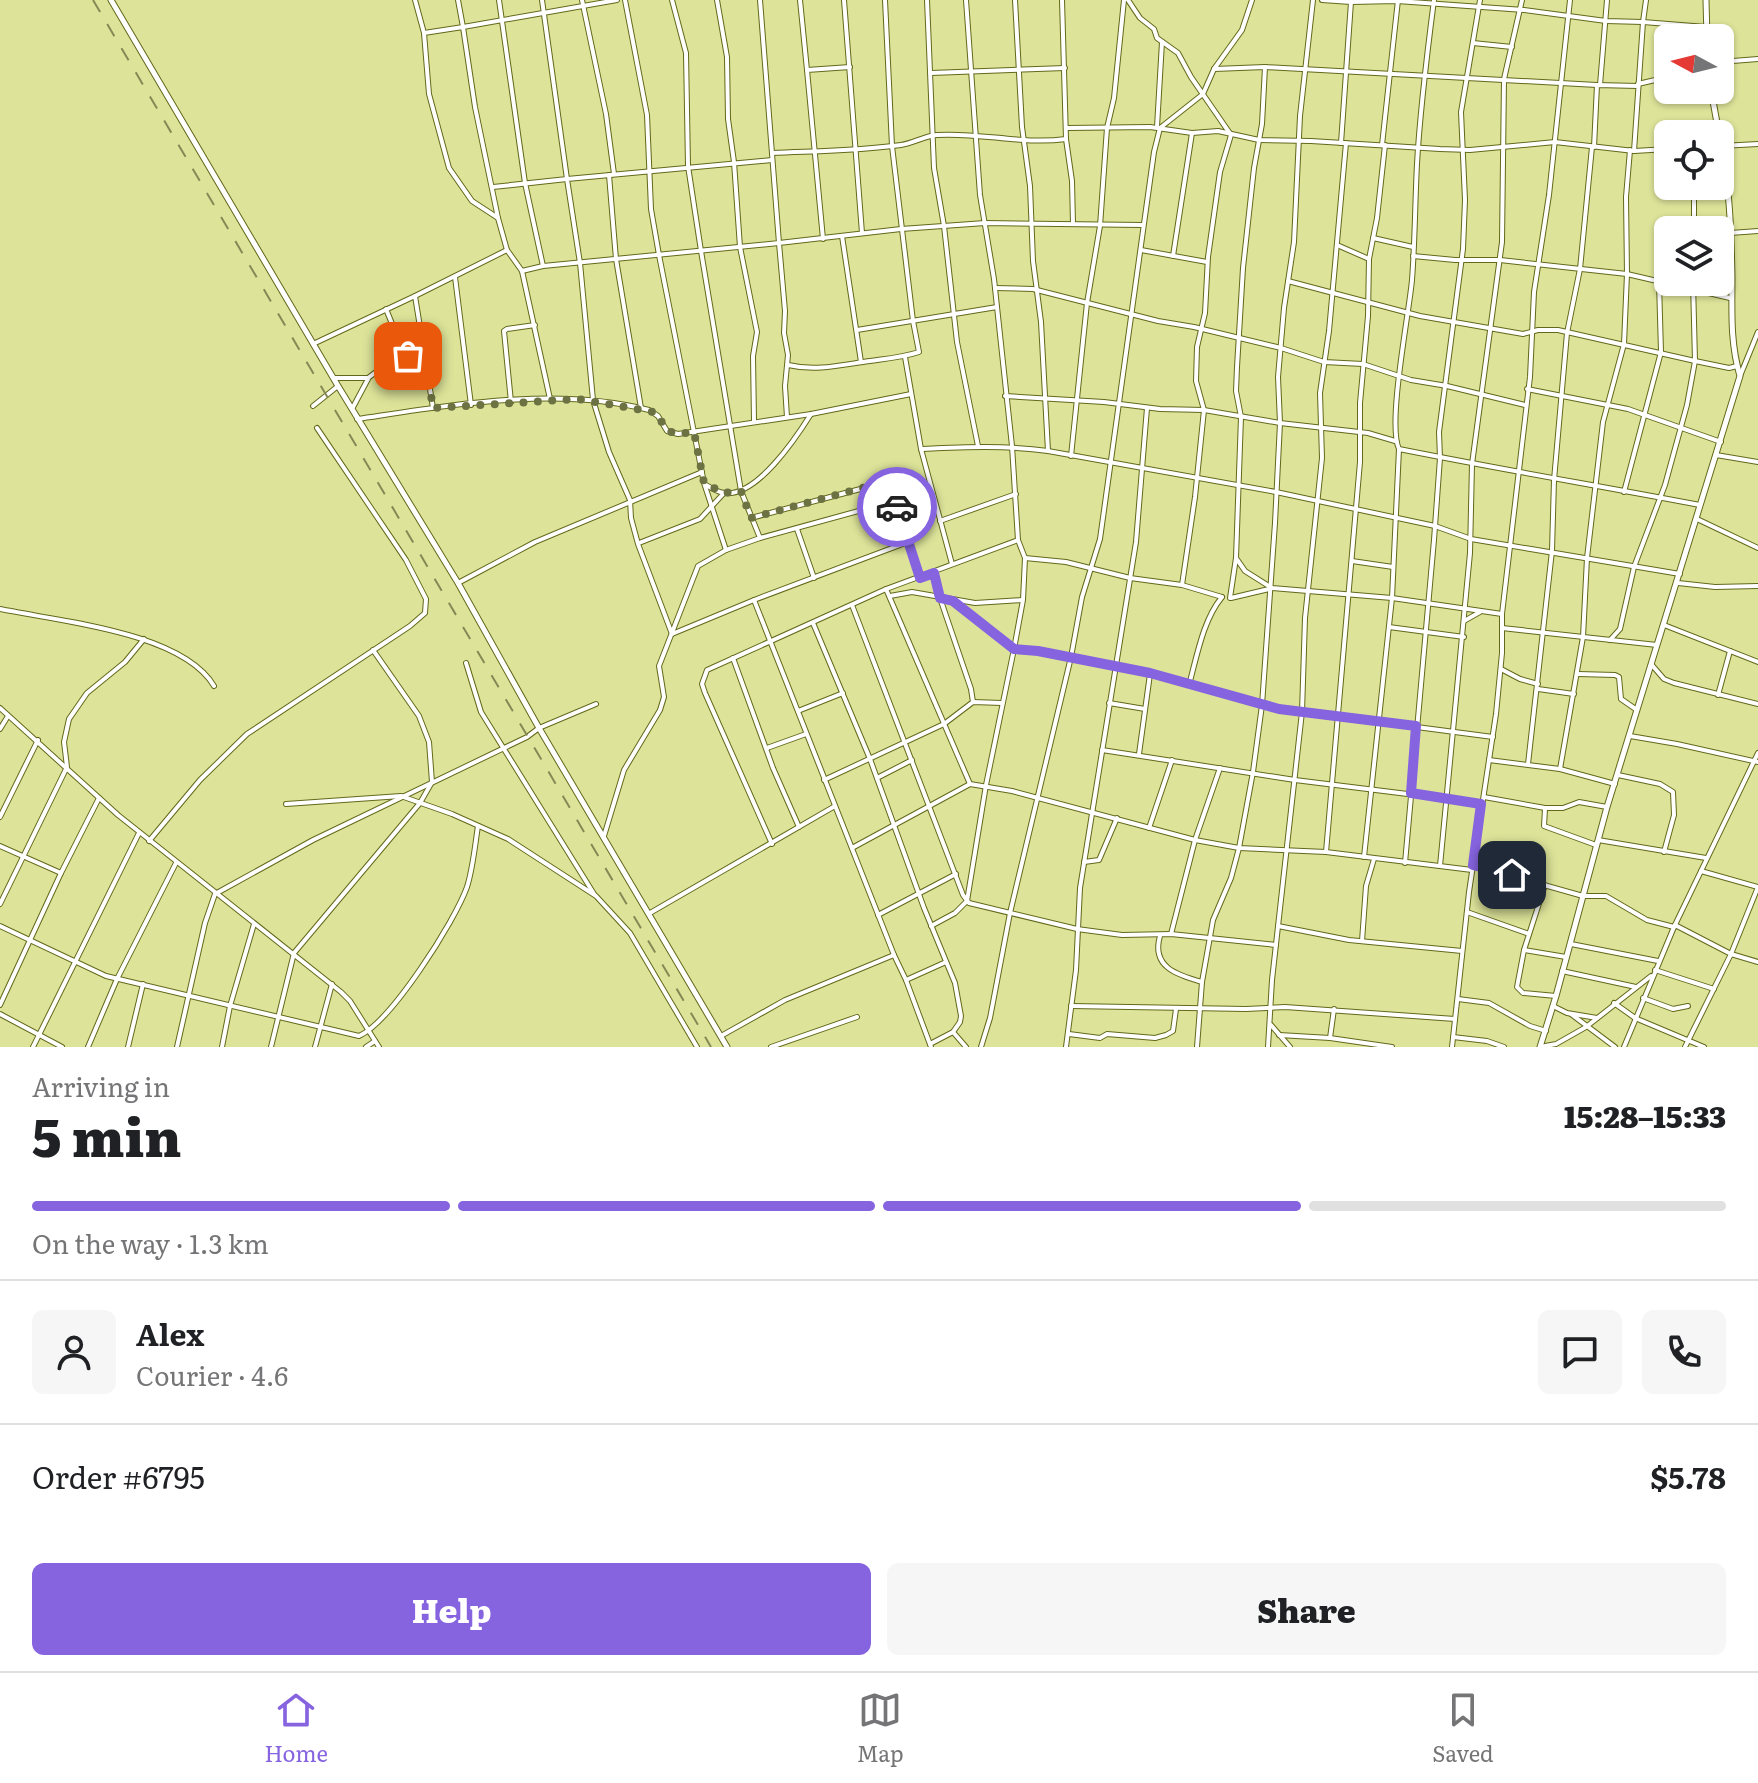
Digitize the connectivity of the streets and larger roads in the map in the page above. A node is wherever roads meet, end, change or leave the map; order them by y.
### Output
1 (111, 0) edge
2 (415, 0) edge
3 (458, 0) edge
4 (499, 0) edge
5 (542, 0) edge
6 (582, 0) edge
7 (617, 0) edge
8 (625, 0) edge
9 (672, 0) edge
10 (717, 0) edge
11 (760, 0) edge
12 (800, 0) edge
13 (844, 0) edge
14 (885, 0) edge
15 (927, 0) edge
16 (966, 0) edge
17 (1015, 0) edge
18 (1062, 0) edge
19 (1126, 0) edge
20 (1252, 0) edge
21 (1313, 0) edge
22 (1322, 0) edge
23 (1480, 0) edge
24 (1522, 0) edge
25 (1570, 0) edge
26 (1607, 0) edge
27 (1646, 0) edge
28 (1706, 0) edge
29 (1351, 1) edge
30 (1398, 1) edge
31 (1434, 2) edge
32 (584, 8) junction
33 (1479, 8) junction
34 (1521, 10) junction
35 (545, 12) junction
36 (1567, 17) junction
37 (502, 19) junction
38 (1606, 21) junction
39 (1643, 22) junction
40 (1668, 24) edge
41 (1706, 24) edge
42 (463, 27) junction
43 (424, 33) junction
44 (1162, 42) junction
45 (1473, 43) junction
46 (1512, 47) junction
47 (1758, 59) edge
48 (1734, 61) edge
49 (850, 67) junction
50 (1265, 67) junction
51 (1065, 68) junction
52 (1214, 69) junction
53 (1306, 69) junction
54 (807, 70) junction
55 (1019, 71) junction
56 (1345, 72) junction
57 (931, 73) junction
58 (971, 73) junction
59 (1390, 76) junction
60 (1425, 76) junction
61 (1468, 77) junction
62 (1504, 79) junction
63 (1654, 81) edge
64 (1560, 82) junction
65 (1598, 85) junction
66 (1638, 85) junction
67 (1203, 94) junction
68 (1067, 128) junction
69 (1107, 128) junction
70 (1159, 128) junction
71 (1192, 133) junction
72 (934, 135) junction
73 (1231, 135) junction
74 (976, 136) junction
75 (1066, 139) junction
76 (1259, 140) junction
77 (1299, 141) junction
78 (1025, 142) junction
79 (1555, 142) junction
80 (1343, 143) junction
81 (1734, 144) edge
82 (1758, 144) edge
83 (1383, 145) junction
84 (1501, 145) junction
85 (892, 146) junction
86 (1593, 147) junction
87 (1418, 148) junction
88 (857, 149) junction
89 (1463, 149) junction
90 (1654, 150) edge
91 (1632, 151) junction
92 (814, 153) junction
93 (772, 156) junction
94 (734, 162) junction
95 (688, 166) junction
96 (651, 170) junction
97 (611, 175) junction
98 (567, 179) junction
99 (525, 183) junction
100 (493, 187) junction
101 (498, 218) junction
102 (985, 223) junction
103 (1032, 224) junction
104 (1073, 224) junction
105 (1144, 225) junction
106 (944, 226) junction
107 (1100, 226) junction
108 (901, 229) junction
109 (1758, 231) edge
110 (1734, 233) edge
111 (862, 234) junction
112 (842, 236) junction
113 (1373, 238) junction
114 (823, 239) junction
115 (779, 243) junction
116 (1337, 245) junction
117 (740, 247) junction
118 (1413, 247) junction
119 (507, 250) junction
120 (1141, 250) junction
121 (701, 251) junction
122 (659, 255) junction
123 (1173, 256) junction
124 (1413, 256) junction
125 (616, 259) junction
126 (1369, 259) junction
127 (1462, 260) junction
128 (1500, 260) junction
129 (1207, 262) junction
130 (580, 263) junction
131 (1539, 263) junction
132 (543, 266) junction
133 (1580, 269) junction
134 (522, 271) junction
135 (1627, 274) junction
136 (455, 277) junction
137 (1288, 281) junction
138 (1654, 281) edge
139 (995, 288) junction
140 (1038, 290) junction
141 (1332, 292) junction
142 (415, 296) junction
143 (1659, 296) edge
144 (1693, 296) edge
145 (1722, 296) edge
146 (1730, 298) joint
147 (1369, 302) junction
148 (1087, 303) junction
149 (997, 307) junction
150 (386, 309) junction
151 (1408, 313) junction
152 (953, 314) junction
153 (1131, 314) junction
154 (913, 321) junction
155 (1454, 323) junction
156 (535, 325) junction
157 (1200, 329) junction
158 (1490, 329) junction
159 (857, 330) junction
160 (1758, 332) edge
161 (1531, 333) junction
162 (1567, 333) junction
163 (1239, 339) junction
164 (313, 344) junction
165 (1624, 344) junction
166 (1281, 348) junction
167 (1661, 352) junction
168 (1751, 355) junction
169 (905, 357) junction
170 (1758, 357) edge
171 (425, 358) junction
172 (391, 359) junction
173 (1695, 361) junction
174 (861, 362) junction
175 (1324, 362) junction
176 (1363, 364) junction
177 (788, 365) junction
178 (1737, 366) junction
179 (1740, 376) junction
180 (334, 378) junction
181 (368, 378) junction
182 (1401, 378) junction
183 (338, 386) junction
184 (1447, 386) junction
185 (1527, 389) junction
186 (911, 394) junction
187 (1563, 395) junction
188 (1005, 396) junction
189 (1482, 396) junction
190 (1046, 397) junction
191 (550, 399) junction
192 (593, 400) junction
193 (1077, 400) junction
194 (511, 402) junction
195 (471, 405) junction
196 (1117, 405) junction
197 (1525, 405) junction
198 (1608, 405) junction
199 (313, 406) dead end
200 (433, 408) junction
201 (641, 408) junction
202 (1147, 408) junction
203 (352, 409) junction
204 (1204, 410) junction
205 (811, 414) junction
206 (1644, 414) junction
207 (787, 417) junction
208 (1241, 417) junction
209 (357, 419) junction
210 (754, 421) junction
211 (1280, 423) junction
212 (731, 426) junction
213 (1681, 426) junction
214 (317, 428) dead end
215 (1322, 429) junction
216 (694, 432) junction
217 (1362, 434) junction
218 (1395, 441) junction
219 (1721, 442) junction
220 (978, 446) junction
221 (1012, 446) junction
222 (921, 449) junction
223 (1399, 449) junction
224 (1048, 451) junction
225 (1716, 455) junction
226 (1071, 456) junction
227 (1440, 458) junction
228 (1110, 462) junction
229 (1758, 462) edge
230 (1472, 464) junction
231 (1143, 469) junction
232 (702, 472) junction
233 (1518, 472) junction
234 (1198, 478) junction
235 (1554, 480) junction
236 (704, 483) junction
237 (1238, 485) junction
238 (1595, 487) junction
239 (741, 491) junction
240 (1276, 492) junction
241 (1624, 492) junction
242 (724, 493) junction
243 (1016, 494) junction
244 (1660, 496) junction
245 (630, 500) junction
246 (895, 501) junction
247 (1316, 502) junction
248 (1700, 505) junction
249 (711, 508) junction
250 (1356, 510) junction
251 (751, 518) junction
252 (1394, 518) junction
253 (1697, 519) junction
254 (940, 521) junction
255 (1435, 526) junction
256 (797, 529) junction
257 (760, 538) junction
258 (1471, 539) junction
259 (1018, 540) junction
260 (908, 542) junction
261 (638, 544) junction
262 (1511, 545) junction
263 (1758, 548) edge
264 (726, 550) junction
265 (1552, 551) junction
266 (1025, 558) junction
267 (1236, 558) junction
268 (1587, 558) junction
269 (1352, 561) junction
270 (952, 564) junction
271 (1090, 567) junction
272 (1393, 567) junction
273 (1634, 567) junction
274 (934, 573) junction
275 (1680, 574) junction
276 (814, 578) junction
277 (920, 578) junction
278 (1130, 578) junction
279 (458, 583) junction
280 (1678, 583) junction
281 (1182, 585) junction
282 (1758, 586) edge
283 (1272, 588) junction
284 (886, 589) junction
285 (1308, 590) junction
286 (1349, 594) junction
287 (890, 596) junction
288 (1222, 597) junction
289 (940, 598) junction
290 (1230, 598) junction
291 (1392, 598) junction
292 (754, 600) junction
293 (1023, 600) junction
294 (953, 601) junction
295 (1428, 603) junction
296 (852, 605) junction
297 (1464, 608) junction
298 (0, 609) edge
299 (1483, 611) junction
300 (1502, 614) junction
301 (1464, 621) junction
302 (813, 623) junction
303 (1664, 625) junction
304 (1389, 627) junction
305 (1502, 628) junction
306 (1620, 629) junction
307 (1426, 633) junction
308 (1541, 633) junction
309 (672, 634) junction
310 (1464, 637) junction
311 (1583, 637) junction
312 (144, 639) junction
313 (770, 640) junction
314 (1610, 640) junction
315 (1625, 641) junction
316 (1657, 645) junction
317 (1014, 649) junction
318 (373, 650) junction
319 (1730, 651) junction
320 (1071, 657) junction
321 (733, 658) junction
322 (1758, 662) edge
323 (466, 663) dead end
324 (1651, 664) junction
325 (1115, 666) junction
326 (1501, 669) junction
327 (1150, 673) junction
328 (1578, 674) junction
329 (1189, 685) junction
330 (214, 686) dead end
331 (1538, 687) junction
332 (843, 693) junction
333 (1574, 694) junction
334 (1718, 695) junction
335 (973, 702) junction
336 (1002, 703) junction
337 (1109, 703) junction
338 (596, 704) dead end
339 (1758, 704) edge
340 (1262, 705) junction
341 (0, 708) edge
342 (1145, 709) junction
343 (1637, 710) junction
344 (798, 711) junction
345 (1302, 712) junction
346 (8, 716) junction
347 (1339, 717) junction
348 (1379, 722) junction
349 (944, 724) junction
350 (1416, 726) junction
351 (539, 728) junction
352 (0, 729) edge
353 (1453, 730) junction
354 (806, 734) junction
355 (1630, 736) junction
356 (1493, 737) junction
357 (38, 740) junction
358 (906, 743) junction
359 (504, 747) junction
360 (766, 749) junction
361 (1102, 750) junction
362 (1758, 753) edge
363 (1139, 754) junction
364 (870, 759) junction
365 (912, 760) junction
366 (1172, 760) junction
367 (1489, 760) junction
368 (1756, 762) edge
369 (1528, 764) junction
370 (67, 767) junction
371 (1220, 767) junction
372 (1560, 769) junction
373 (1253, 772) junction
374 (1618, 775) junction
375 (877, 778) junction
376 (824, 780) junction
377 (1295, 780) junction
378 (432, 782) junction
379 (970, 784) junction
380 (1332, 784) junction
381 (1615, 784) junction
382 (986, 785) junction
383 (1371, 788) junction
384 (1411, 793) junction
385 (401, 796) junction
386 (1484, 797) junction
387 (99, 798) junction
388 (1037, 798) junction
389 (1448, 799) junction
390 (420, 803) junction
391 (286, 804) dead end
392 (1481, 804) junction
393 (835, 806) junction
394 (930, 806) junction
395 (1607, 807) junction
396 (1545, 808) junction
397 (1092, 812) junction
398 (0, 817) edge
399 (1117, 818) junction
400 (478, 826) junction
401 (895, 826) junction
402 (799, 827) junction
403 (1149, 828) junction
404 (139, 833) junction
405 (604, 838) junction
406 (1195, 840) junction
407 (149, 841) junction
408 (1597, 843) junction
409 (772, 844) junction
410 (0, 846) edge
411 (852, 848) junction
412 (1239, 848) junction
413 (1286, 850) junction
414 (1326, 852) junction
415 (1664, 852) junction
416 (23, 856) junction
417 (1364, 857) junction
418 (1707, 858) junction
419 (1374, 859) junction
420 (1084, 862) junction
421 (176, 863) junction
422 (1405, 863) junction
423 (1440, 866) junction
424 (1473, 868) junction
425 (1701, 871) junction
426 (61, 873) junction
427 (956, 874) junction
428 (1545, 885) junction
429 (1758, 887) edge
430 (918, 893) junction
431 (215, 894) junction
432 (596, 896) junction
433 (1583, 896) junction
434 (967, 901) junction
435 (0, 904) edge
436 (1466, 912) junction
437 (650, 913) junction
438 (1010, 913) junction
439 (878, 915) junction
440 (254, 924) junction
441 (0, 926) edge
442 (931, 926) junction
443 (1278, 926) junction
444 (1674, 926) junction
445 (1077, 929) junction
446 (1171, 934) junction
447 (1529, 934) junction
448 (1161, 935) junction
449 (1211, 937) junction
450 (31, 940) junction
451 (1362, 941) junction
452 (1569, 943) junction
453 (1276, 945) junction
454 (1524, 950) junction
455 (1462, 951) junction
456 (294, 953) junction
457 (1731, 954) junction
458 (894, 955) junction
459 (1566, 957) junction
460 (75, 961) junction
461 (1658, 961) junction
462 (946, 962) junction
463 (1758, 962) edge
464 (1562, 971) junction
465 (1654, 972) junction
466 (117, 979) junction
467 (906, 980) junction
468 (1202, 982) junction
469 (143, 984) junction
470 (332, 984) junction
471 (1638, 987) junction
472 (1714, 989) junction
473 (1556, 996) junction
474 (190, 997) junction
475 (1643, 998) junction
476 (1458, 999) junction
477 (1614, 1003) junction
478 (0, 1005) edge
479 (230, 1006) junction
480 (1071, 1006) junction
481 (1553, 1006) junction
482 (1688, 1006) dead end
483 (1200, 1007) junction
484 (1271, 1007) junction
485 (1176, 1008) junction
486 (1334, 1009) junction
487 (0, 1014) edge
488 (1571, 1014) junction
489 (277, 1017) junction
490 (857, 1017) dead end
491 (1597, 1018) junction
492 (1635, 1018) junction
493 (1455, 1019) junction
494 (1269, 1023) junction
495 (319, 1026) junction
496 (1586, 1027) junction
497 (369, 1031) junction
498 (1546, 1031) junction
499 (953, 1032) junction
500 (1069, 1034) junction
501 (1279, 1035) junction
502 (39, 1036) junction
503 (721, 1036) junction
504 (1453, 1037) junction
505 (1100, 1038) junction
506 (1330, 1038) junction
507 (1689, 1039) junction
508 (375, 1041) junction
509 (1355, 1042) junction
510 (1104, 1044) dead end
511 (930, 1045) edge
512 (33, 1047) edge
513 (62, 1047) edge
514 (88, 1047) edge
515 (128, 1047) edge
516 (177, 1047) edge
517 (222, 1047) edge
518 (271, 1047) edge
519 (315, 1047) edge
520 (366, 1047) edge
521 (379, 1047) edge
522 (697, 1047) edge
523 (727, 1047) edge
524 (771, 1047) edge
525 (966, 1047) edge
526 (981, 1047) edge
527 (1066, 1047) edge
528 (1197, 1047) edge
529 (1268, 1047) edge
530 (1290, 1047) edge
531 (1347, 1047) edge
532 (1392, 1047) edge
533 (1452, 1047) edge
534 (1504, 1047) edge
535 (1540, 1047) edge
536 (1615, 1047) edge
537 (1624, 1047) edge
538 (1685, 1047) edge
539 (1704, 1047) edge

1 - 164 street
2 - 43 street
3 - 42 street
4 - 37 street
5 - 35 street
6 - 32 street
7 - 32 street
8 - 96 street
9 - 95 street
10 - 94 street
11 - 93 street
12 - 54 street
13 - 49 street
14 - 85 street
15 - 57 street
16 - 58 street
17 - 55 street
18 - 51 street
19 - 44 street
19 - 69 street
20 - 52 street
21 - 53 street
22 - 29 street
23 - 33 street
24 - 34 street
25 - 36 street
26 - 38 street
27 - 39 street
28 - 41 street
29 - 30 street
29 - 56 street
30 - 31 street
30 - 59 street
31 - 33 street
31 - 60 street
32 - 35 street
32 - 97 street
33 - 34 street
33 - 45 street
34 - 36 street
34 - 46 street
35 - 37 street
35 - 98 street
36 - 38 street
36 - 64 street
37 - 42 street
37 - 99 street
38 - 39 street
38 - 65 street
39 - 40 street
39 - 66 street
42 - 43 street
42 - 100 street
43 - 101 street
44 - 67 street
44 - 70 street
45 - 46 street
45 - 61 street
46 - 62 street
47 - 48 street
49 - 54 street
49 - 88 street
50 - 52 street
50 - 53 street
50 - 76 street
51 - 55 street
51 - 68 street
52 - 67 street
53 - 56 street
53 - 77 street
54 - 92 street
55 - 58 street
55 - 78 street
56 - 59 street
56 - 80 street
57 - 58 street
57 - 72 street
58 - 74 street
59 - 60 street
59 - 83 street
60 - 61 street
60 - 87 street
61 - 62 street
61 - 89 street
62 - 64 street
62 - 84 street
63 - 66 street
64 - 65 street
64 - 79 street
65 - 66 street
65 - 86 street
66 - 91 street
67 - 70 street
67 - 73 street
68 - 69 street
68 - 75 street
69 - 70 street
69 - 107 street
70 - 71 street
70 - 105 street
71 - 73 street
71 - 123 street
72 - 74 street
72 - 85 street
72 - 106 street
73 - 76 street
73 - 129 street
74 - 78 street
74 - 102 street
75 - 78 street
75 - 104 street
76 - 77 street
76 - 163 street
77 - 80 street
77 - 137 street
78 - 103 street
79 - 84 street
79 - 86 street
79 - 131 street
80 - 83 street
80 - 116 street
81 - 82 street
83 - 87 street
83 - 113 street
84 - 89 street
84 - 128 street
85 - 88 street
85 - 108 street
86 - 91 street
86 - 133 street
87 - 89 street
87 - 118 street
88 - 92 street
88 - 111 street
89 - 127 street
90 - 91 street
91 - 135 street
92 - 93 street
92 - 114 street
93 - 94 street
93 - 115 street
94 - 95 street
94 - 117 street
95 - 96 street
95 - 121 street
96 - 97 street
96 - 122 street
97 - 98 street
97 - 125 street
98 - 99 street
98 - 130 street
99 - 100 street
99 - 132 street
100 - 101 street
101 - 119 street
102 - 103 street
102 - 106 street
102 - 139 street
103 - 104 street
103 - 140 street
104 - 107 street
105 - 107 street
105 - 120 street
106 - 108 street
106 - 152 street
107 - 148 street
108 - 111 street
108 - 154 street
109 - 110 street
111 - 112 street
112 - 114 street
112 - 159 street
113 - 118 street
113 - 126 street
114 - 115 street
115 - 117 street
115 - 177 street
116 - 126 street
116 - 141 street
117 - 121 street
117 - 210 street
118 - 124 street
119 - 134 street
119 - 136 street
120 - 123 street
120 - 153 street
121 - 122 street
121 - 212 street
122 - 125 street
122 - 216 street
123 - 129 street
124 - 127 street
124 - 151 street
125 - 130 street
125 - 201 street
126 - 147 street
127 - 128 street
127 - 155 street
128 - 131 street
128 - 158 street
129 - 157 street
130 - 132 street
130 - 192 street
131 - 133 street
131 - 161 street
132 - 134 street
133 - 135 street
133 - 162 street
134 - 156 street
135 - 138 street
135 - 165 street
136 - 142 street
136 - 195 street
137 - 141 street
137 - 166 street
139 - 140 street
139 - 149 street
140 - 148 street
140 - 190 street
141 - 147 street
141 - 175 street
142 - 150 street
142 - 171 street
143 - 167 street
144 - 173 street
145 - 146 street
146 - 178 street
147 - 151 street
147 - 176 street
148 - 153 street
148 - 193 street
149 - 152 street
149 - 188 street
150 - 164 street
150 - 172 street
151 - 155 street
151 - 182 street
152 - 154 street
152 - 220 street
153 - 157 street
153 - 196 street
154 - 159 street
154 - 169 street
155 - 158 street
155 - 184 street
156 - 191 street
156 - 194 street
157 - 163 street
157 - 204 street
158 - 161 street
158 - 189 street
159 - 174 street
160 - 168 street
161 - 162 street
161 - 185 street
162 - 165 street
162 - 187 street
163 - 166 street
163 - 208 street
164 - 180 street
165 - 167 street
165 - 198 street
166 - 175 street
166 - 211 street
167 - 173 street
167 - 206 street
168 - 170 street
168 - 179 street
169 - 174 street
169 - 186 street
171 - 172 street
171 - 200 street
172 - 181 street
173 - 178 street
173 - 213 street
174 - 177 street
175 - 176 street
175 - 215 street
176 - 182 street
176 - 217 street
177 - 207 street
178 - 179 street
179 - 219 street
180 - 181 street
180 - 183 street
181 - 203 street
182 - 184 street
182 - 218 street
183 - 199 street
183 - 203 street
184 - 189 street
184 - 227 street
185 - 187 street
185 - 197 street
186 - 205 street
186 - 222 street
187 - 198 street
187 - 235 street
188 - 190 street
188 - 221 street
189 - 197 street
189 - 230 street
190 - 193 street
190 - 224 street
191 - 192 street
191 - 194 street
192 - 201 street
192 - 245 street
193 - 196 street
193 - 226 street
194 - 195 street
195 - 200 street
196 - 202 street
196 - 228 street
197 - 233 street
198 - 206 street
198 - 238 street
200 - 209 street
201 - 216 street
202 - 204 street
202 - 231 street
203 - 209 street
204 - 208 street
204 - 234 street
205 - 207 street
205 - 239 street
206 - 213 street
206 - 241 street
207 - 210 street
208 - 211 street
208 - 237 street
209 - 279 street
210 - 212 street
211 - 215 street
211 - 240 street
212 - 216 street
212 - 239 street
213 - 219 street
213 - 244 street
214 - 318 street
215 - 217 street
215 - 247 street
216 - 232 street
217 - 218 street
217 - 250 street
218 - 223 street
219 - 225 street
220 - 221 street
220 - 222 street
221 - 224 street
221 - 243 street
222 - 254 street
223 - 227 street
223 - 252 street
224 - 226 street
225 - 229 street
225 - 248 street
226 - 228 street
227 - 230 street
227 - 255 street
228 - 231 street
228 - 271 street
230 - 233 street
230 - 258 street
231 - 234 street
231 - 278 street
232 - 236 street
232 - 245 street
233 - 235 street
233 - 262 street
234 - 237 street
234 - 281 street
235 - 238 street
235 - 265 street
236 - 242 street
236 - 249 street
237 - 240 street
237 - 267 street
238 - 241 street
238 - 268 street
239 - 242 street
239 - 251 street
240 - 247 street
240 - 283 street
241 - 244 street
242 - 249 street
243 - 254 street
243 - 259 street
244 - 248 street
244 - 273 street
245 - 261 street
245 - 279 street
246 - 251 street
246 - 256 street
246 - 260 street
247 - 250 street
247 - 285 street
248 - 253 street
249 - 261 street
249 - 264 street
250 - 252 street
250 - 269 street
251 - 257 street
252 - 255 street
252 - 272 street
253 - 263 street
253 - 275 street
254 - 270 street
255 - 258 street
255 - 295 street
256 - 257 street
256 - 276 street
257 - 264 street
258 - 262 street
258 - 297 street
259 - 266 street
259 - 270 street
260 - 276 street
260 - 277 street
261 - 309 street
262 - 265 street
262 - 300 street
264 - 309 street
265 - 268 street
265 - 308 street
266 - 271 street
266 - 293 street
267 - 283 street
267 - 290 street
268 - 273 street
268 - 311 street
269 - 272 street
269 - 286 street
270 - 274 street
271 - 278 street
271 - 320 street
272 - 291 street
273 - 275 street
273 - 306 street
274 - 277 street
274 - 289 street
275 - 280 street
276 - 292 street
277 - 284 street
278 - 281 street
278 - 325 street
279 - 351 street
280 - 282 street
280 - 303 street
281 - 288 street
283 - 285 street
283 - 290 street
283 - 340 street
284 - 287 street
284 - 296 street
285 - 286 street
285 - 345 street
286 - 291 street
286 - 347 street
287 - 289 street
287 - 349 street
288 - 290 street
288 - 329 street
289 - 294 street
289 - 335 street
291 - 295 street
291 - 304 street
292 - 309 street
292 - 313 street
293 - 294 street
293 - 317 street
294 - 317 street
295 - 297 street
295 - 307 street
296 - 302 street
296 - 358 street
297 - 299 street
297 - 301 street
298 - 312 street
299 - 300 street
299 - 301 street
300 - 305 street
301 - 310 street
302 - 313 street
302 - 332 street
303 - 316 street
303 - 319 street
304 - 307 street
304 - 348 street
305 - 308 street
305 - 326 street
306 - 314 street
306 - 315 street
307 - 310 street
307 - 350 street
308 - 311 street
308 - 331 street
309 - 405 street
310 - 353 street
311 - 314 street
311 - 328 street
312 - 330 street
312 - 370 street
313 - 321 street
313 - 344 street
314 - 315 street
315 - 316 street
316 - 324 street
317 - 320 street
317 - 336 street
318 - 378 street
318 - 407 street
319 - 322 street
319 - 334 street
320 - 325 street
320 - 388 street
321 - 360 street
321 - 409 street
323 - 359 street
324 - 334 street
324 - 343 street
325 - 327 street
325 - 337 street
326 - 331 street
326 - 356 street
327 - 329 street
327 - 342 street
328 - 333 street
328 - 343 street
329 - 340 street
331 - 333 street
331 - 369 street
332 - 344 street
332 - 364 street
333 - 372 street
334 - 339 street
335 - 336 street
335 - 349 street
336 - 382 street
337 - 342 street
337 - 361 street
338 - 351 street
340 - 345 street
340 - 373 street
341 - 346 street
342 - 363 street
343 - 355 street
344 - 354 street
345 - 347 street
345 - 377 street
346 - 352 street
346 - 357 street
347 - 348 street
347 - 380 street
348 - 350 street
348 - 383 street
349 - 358 street
349 - 379 street
350 - 353 street
350 - 384 street
351 - 359 street
351 - 405 street
353 - 356 street
353 - 389 street
354 - 360 street
354 - 376 street
355 - 368 street
355 - 374 street
356 - 367 street
357 - 370 street
357 - 398 street
358 - 364 street
358 - 365 street
359 - 378 street
359 - 432 street
360 - 402 street
361 - 363 street
361 - 397 street
362 - 368 street
363 - 366 street
364 - 375 street
364 - 376 street
365 - 375 street
365 - 394 street
366 - 371 street
366 - 403 street
367 - 369 street
367 - 386 street
368 - 418 street
369 - 372 street
370 - 387 street
370 - 416 street
371 - 373 street
371 - 406 street
372 - 381 street
373 - 377 street
373 - 412 street
374 - 381 street
374 - 415 street
375 - 401 street
376 - 393 street
377 - 380 street
377 - 413 street
378 - 385 street
378 - 390 street
379 - 382 street
379 - 394 street
380 - 383 street
380 - 414 street
381 - 395 street
382 - 388 street
382 - 434 street
383 - 384 street
383 - 417 street
384 - 389 street
384 - 422 street
385 - 390 street
385 - 391 street
385 - 431 street
386 - 392 street
386 - 396 street
387 - 404 street
387 - 426 street
388 - 397 street
388 - 438 street
389 - 392 street
389 - 423 street
390 - 400 street
390 - 456 street
392 - 424 street
393 - 402 street
393 - 411 street
394 - 401 street
394 - 427 street
395 - 396 street
395 - 408 street
396 - 408 street
397 - 399 street
397 - 420 street
399 - 403 street
399 - 420 street
400 - 432 street
400 - 497 street
401 - 411 street
401 - 430 street
402 - 409 street
403 - 406 street
404 - 407 street
404 - 460 street
405 - 437 street
406 - 412 street
406 - 446 street
407 - 421 street
408 - 415 street
408 - 433 street
409 - 437 street
410 - 416 street
411 - 439 street
412 - 413 street
412 - 449 street
413 - 414 street
413 - 443 street
414 - 417 street
415 - 418 street
416 - 426 street
416 - 435 street
417 - 419 street
418 - 425 street
419 - 422 street
419 - 451 street
420 - 445 street
421 - 431 street
421 - 466 street
422 - 423 street
423 - 424 street
424 - 428 street
424 - 436 street
425 - 429 street
425 - 444 street
426 - 450 street
427 - 430 street
427 - 434 street
428 - 433 street
428 - 447 street
429 - 457 street
430 - 439 street
430 - 442 street
431 - 440 street
431 - 474 street
432 - 522 street
433 - 444 street
433 - 452 street
434 - 438 street
434 - 442 street
436 - 447 street
436 - 455 street
437 - 503 street
438 - 445 street
438 - 526 street
439 - 458 street
440 - 456 street
440 - 479 street
441 - 450 street
442 - 462 street
443 - 451 street
443 - 453 street
444 - 457 street
444 - 461 street
445 - 448 street
445 - 480 street
446 - 448 street
446 - 449 street
447 - 454 street
448 - 468 street
449 - 453 street
449 - 468 street
450 - 460 street
450 - 478 street
451 - 455 street
452 - 459 street
452 - 461 street
453 - 484 street
454 - 459 street
454 - 473 street
455 - 476 street
456 - 470 street
456 - 489 street
457 - 463 street
457 - 472 street
458 - 467 street
458 - 503 street
459 - 464 street
460 - 466 street
460 - 502 street
461 - 465 street
462 - 467 street
462 - 499 street
464 - 471 street
464 - 473 street
465 - 471 street
465 - 472 street
465 - 475 street
466 - 469 street
466 - 514 street
467 - 511 street
468 - 483 street
469 - 474 street
469 - 515 street
470 - 495 street
470 - 497 street
471 - 477 street
472 - 507 street
473 - 481 street
474 - 479 street
474 - 516 street
475 - 482 street
475 - 492 street
476 - 493 street
476 - 498 street
477 - 491 street
477 - 492 street
479 - 489 street
479 - 517 street
480 - 485 street
480 - 500 street
481 - 488 street
481 - 498 street
483 - 484 street
483 - 485 street
483 - 528 street
484 - 486 street
484 - 494 street
485 - 505 street
486 - 493 street
486 - 506 street
487 - 502 street
488 - 491 street
488 - 496 street
489 - 495 street
489 - 518 street
490 - 524 street
491 - 496 street
492 - 507 street
492 - 537 street
493 - 504 street
494 - 501 street
494 - 529 street
495 - 497 street
495 - 519 street
496 - 535 street
496 - 536 street
497 - 508 street
498 - 535 street
499 - 511 street
499 - 525 street
500 - 505 street
500 - 527 street
501 - 506 street
501 - 530 street
502 - 512 street
502 - 513 street
503 - 523 street
504 - 533 street
504 - 534 street
505 - 510 street
506 - 509 street
507 - 538 street
507 - 539 street
508 - 520 street
508 - 521 street
509 - 531 street
509 - 532 street

